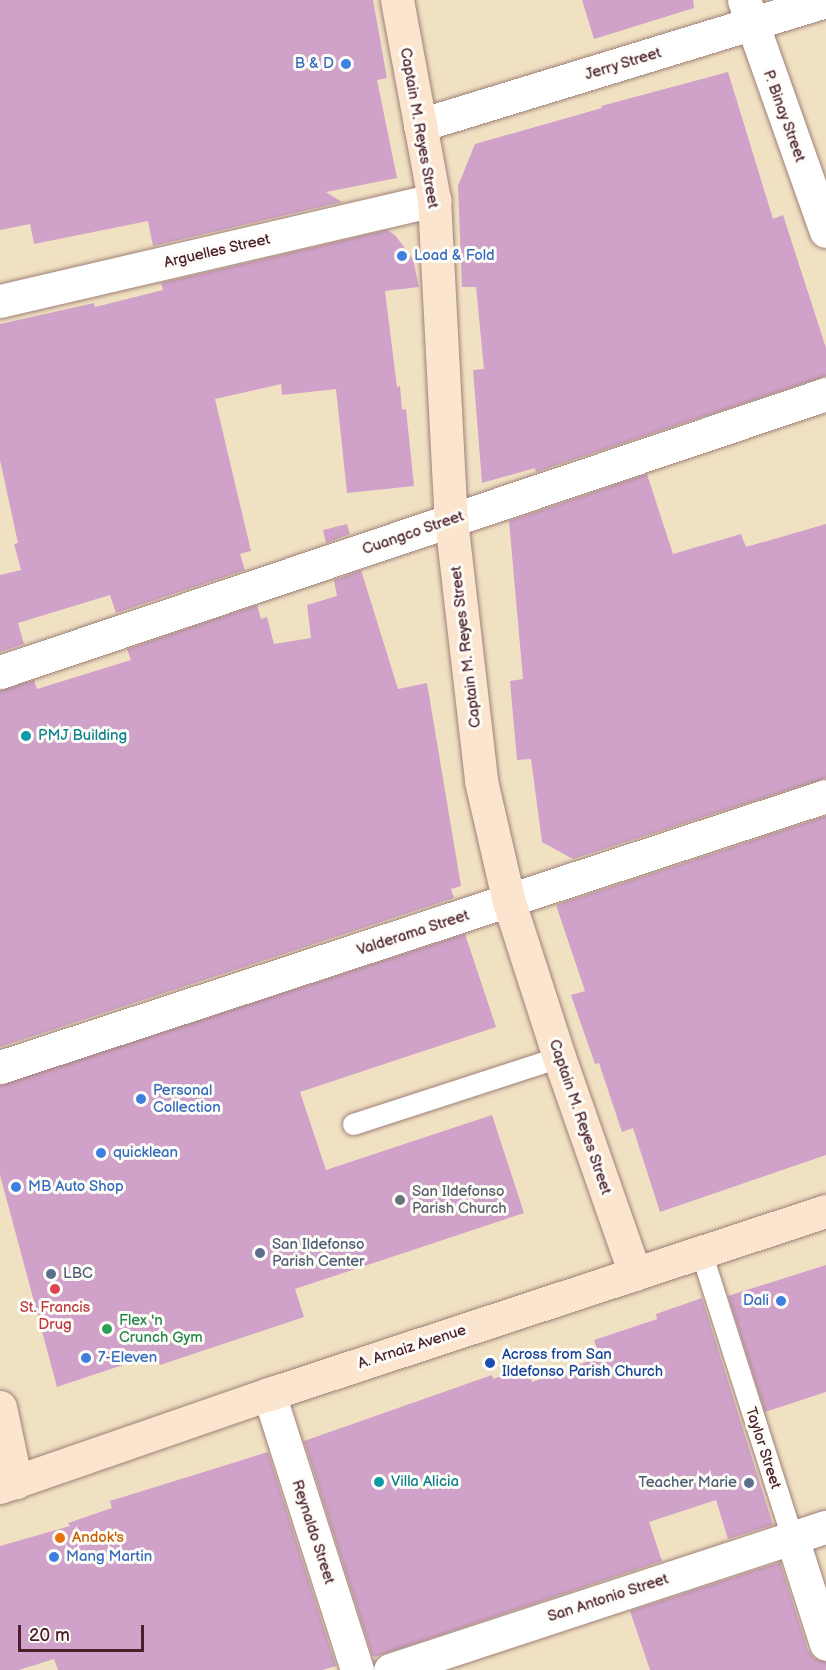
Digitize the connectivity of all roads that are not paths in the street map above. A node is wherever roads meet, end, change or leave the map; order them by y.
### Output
1 (397, 0) edge
2 (826, 1) edge
3 (748, 12) edge
4 (420, 125) junction
5 (434, 200) junction
6 (826, 231) edge
7 (0, 301) edge
8 (826, 394) edge
9 (451, 520) junction
10 (0, 672) edge
11 (826, 796) edge
12 (509, 902) junction
13 (559, 1057) junction
14 (0, 1067) edge
15 (353, 1124) dead end
16 (826, 1211) edge
17 (701, 1252) junction
18 (635, 1274) junction
19 (269, 1394) junction
20 (0, 1407) edge
21 (8, 1485) edge
22 (826, 1527) edge
23 (792, 1538) junction
24 (826, 1644) edge
25 (357, 1670) edge
26 (390, 1670) edge

1 - 4 street, Captain M. Reyes Street
2 - 3 street, Jerry Street
3 - 4 street, Jerry Street
3 - 6 street, P. Binay Street
4 - 5 street, Captain M. Reyes Street
5 - 7 street, Arguelles Street
5 - 9 street, Captain M. Reyes Street
8 - 9 street, Cuangco Street
9 - 10 street, Cuangco Street
9 - 12 street, Captain M. Reyes Street
11 - 12 street, Valderama Street
12 - 13 street, Captain M. Reyes Street
12 - 14 street, Valderama Street
13 - 15 lane
13 - 18 street, Captain M. Reyes Street
16 - 17 street, A. Arnaiz Avenue
17 - 18 street, A. Arnaiz Avenue
17 - 23 lane, Taylor Street
18 - 19 street, A. Arnaiz Avenue
19 - 21 street, A. Arnaiz Avenue
19 - 25 street, Reynaldo Street
20 - 21 street
22 - 23 street, San Antonio Street
23 - 24 street, Taylor Street
23 - 26 street, San Antonio Street

